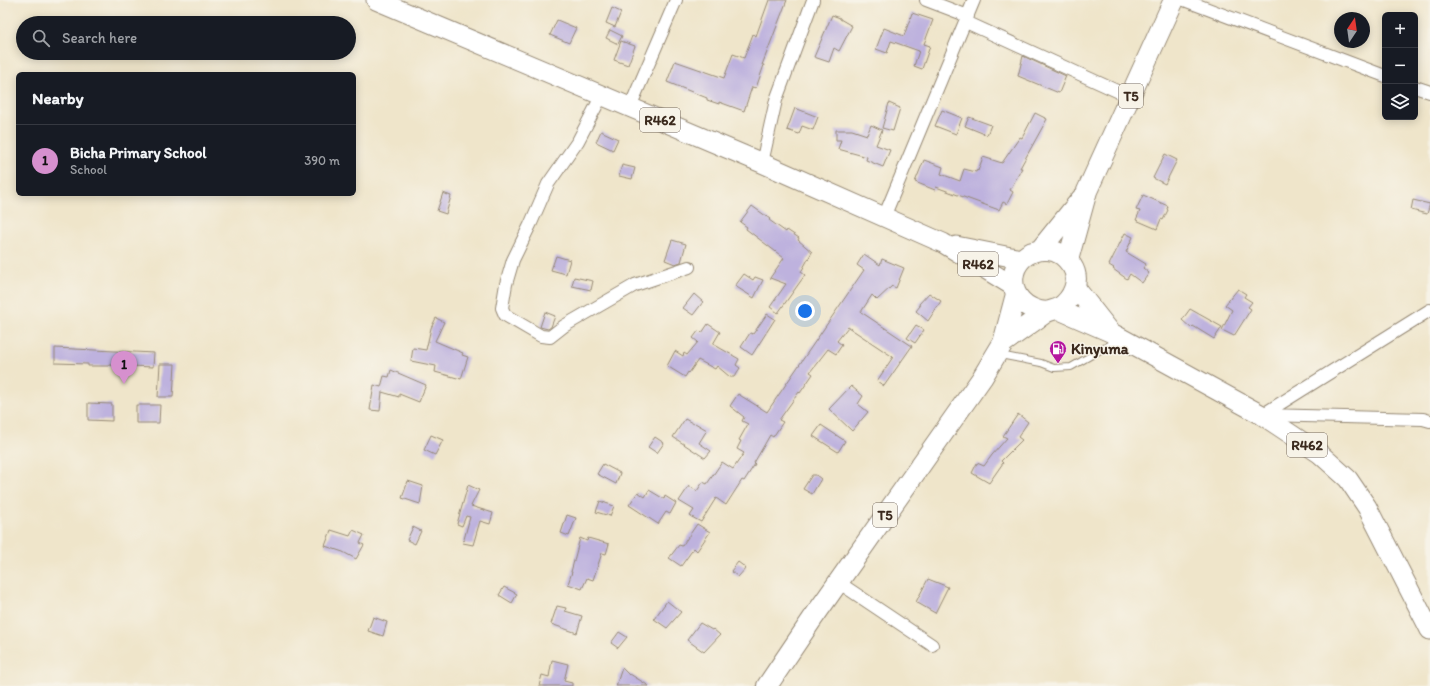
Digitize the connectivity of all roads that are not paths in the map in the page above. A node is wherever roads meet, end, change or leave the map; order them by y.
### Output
1 (376, 0) edge
2 (676, 0) edge
3 (813, 0) edge
4 (926, 0) edge
5 (974, 0) edge
6 (1174, 0) edge
7 (1184, 0) edge
8 (967, 19) junction
9 (1382, 75) edge
10 (1418, 88) edge
11 (1430, 92) edge
12 (602, 96) junction
13 (1130, 97) junction
14 (630, 107) junction
15 (762, 163) junction
16 (1087, 191) junction
17 (884, 217) junction
18 (943, 243) junction
19 (1040, 250) junction
20 (1021, 259) junction
21 (1068, 260) junction
22 (689, 267) dead end
23 (1075, 287) junction
24 (1015, 290) junction
25 (1052, 310) junction
26 (1430, 310) edge
27 (1116, 336) junction
28 (1000, 349) junction
29 (1262, 415) junction
30 (1430, 421) edge
31 (838, 582) junction
32 (1430, 630) edge
33 (932, 645) dead end
34 (767, 686) edge

1 - 12 main road, R462
2 - 14 street
3 - 15 street
4 - 8 street
5 - 8 street
6 - 13 highway, T5
7 - 9 street
8 - 13 street
8 - 17 street
10 - 11 street
12 - 14 main road, R462
12 - 22 street
13 - 16 highway, T5
14 - 15 main road, R462
15 - 17 main road, R462
16 - 19 highway, T5
16 - 21 highway, T5
17 - 18 main road, R462
18 - 20 main road, R462
18 - 24 main road, R462
19 - 20 highway
19 - 21 highway
20 - 24 highway
21 - 23 highway
23 - 25 highway
23 - 27 main road, R462
24 - 25 highway
24 - 28 highway, T5
25 - 27 main road, R462
25 - 28 highway, T5
26 - 29 street
27 - 28 lane
27 - 29 main road, R462
28 - 31 highway, T5
29 - 30 street
29 - 32 main road, R462
31 - 33 street
31 - 34 highway, T5

